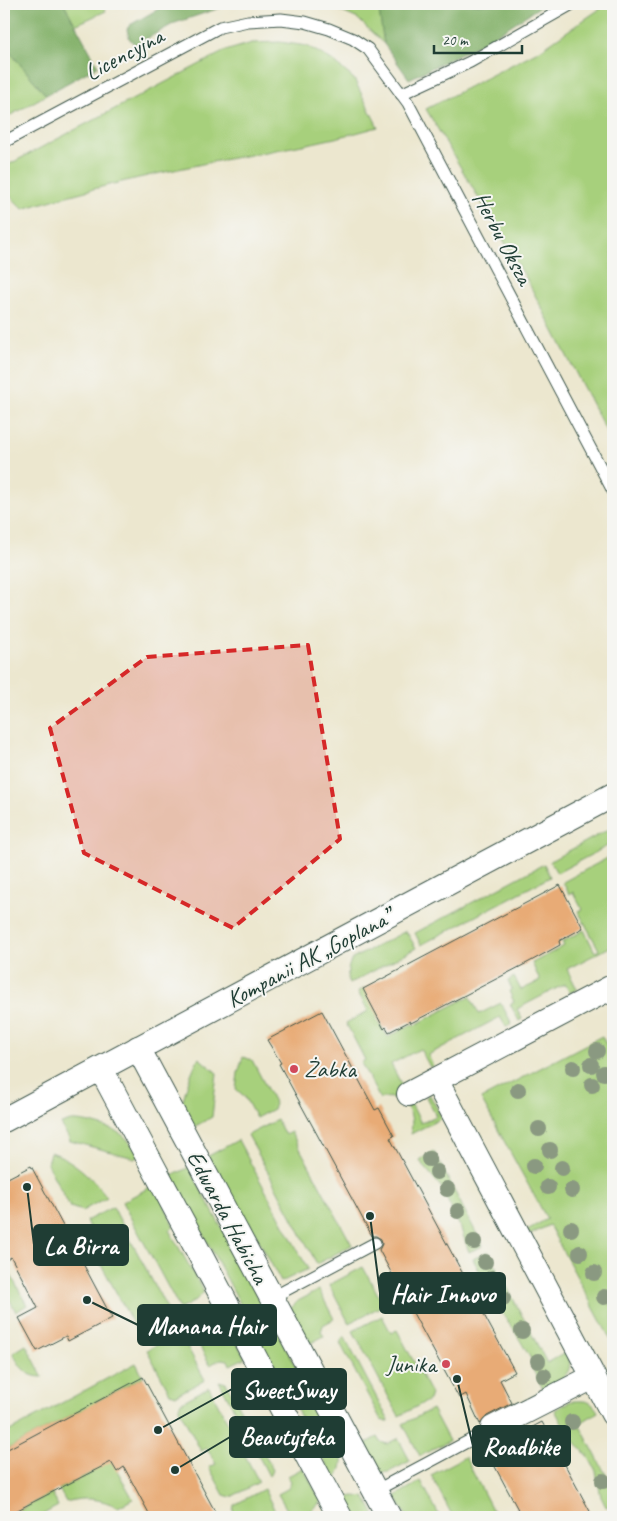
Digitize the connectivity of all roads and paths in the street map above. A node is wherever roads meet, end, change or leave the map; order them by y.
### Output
1 (572, 4) edge
2 (329, 29) joint
3 (401, 94) junction
4 (4, 142) edge
5 (613, 491) edge
6 (613, 796) edge
7 (613, 993) edge
8 (138, 1048) junction
9 (101, 1069) junction
10 (436, 1080) junction
11 (409, 1094) dead end
12 (4, 1120) edge
13 (375, 1244) dead end
14 (271, 1298) junction
15 (593, 1377) junction
16 (613, 1414) edge
17 (494, 1428) joint
18 (374, 1491) junction
19 (340, 1517) edge
20 (389, 1517) edge

1 - 3 lane
2 - 3 lane, Herbu Oksza
2 - 4 lane, Licencyjna
3 - 5 lane, Herbu Oksza
6 - 8 street, Kompanii AK „Goplana”
7 - 10 street
8 - 9 street, Kompanii AK „Goplana”
8 - 14 street, Edwarda Habicha
9 - 12 street, Kompanii AK „Goplana”
9 - 19 street, Edwarda Habicha
10 - 11 street
10 - 15 street
13 - 14 lane
14 - 18 street, Edwarda Habicha
15 - 16 street
15 - 17 street
17 - 18 lane
18 - 20 street, Edwarda Habicha

